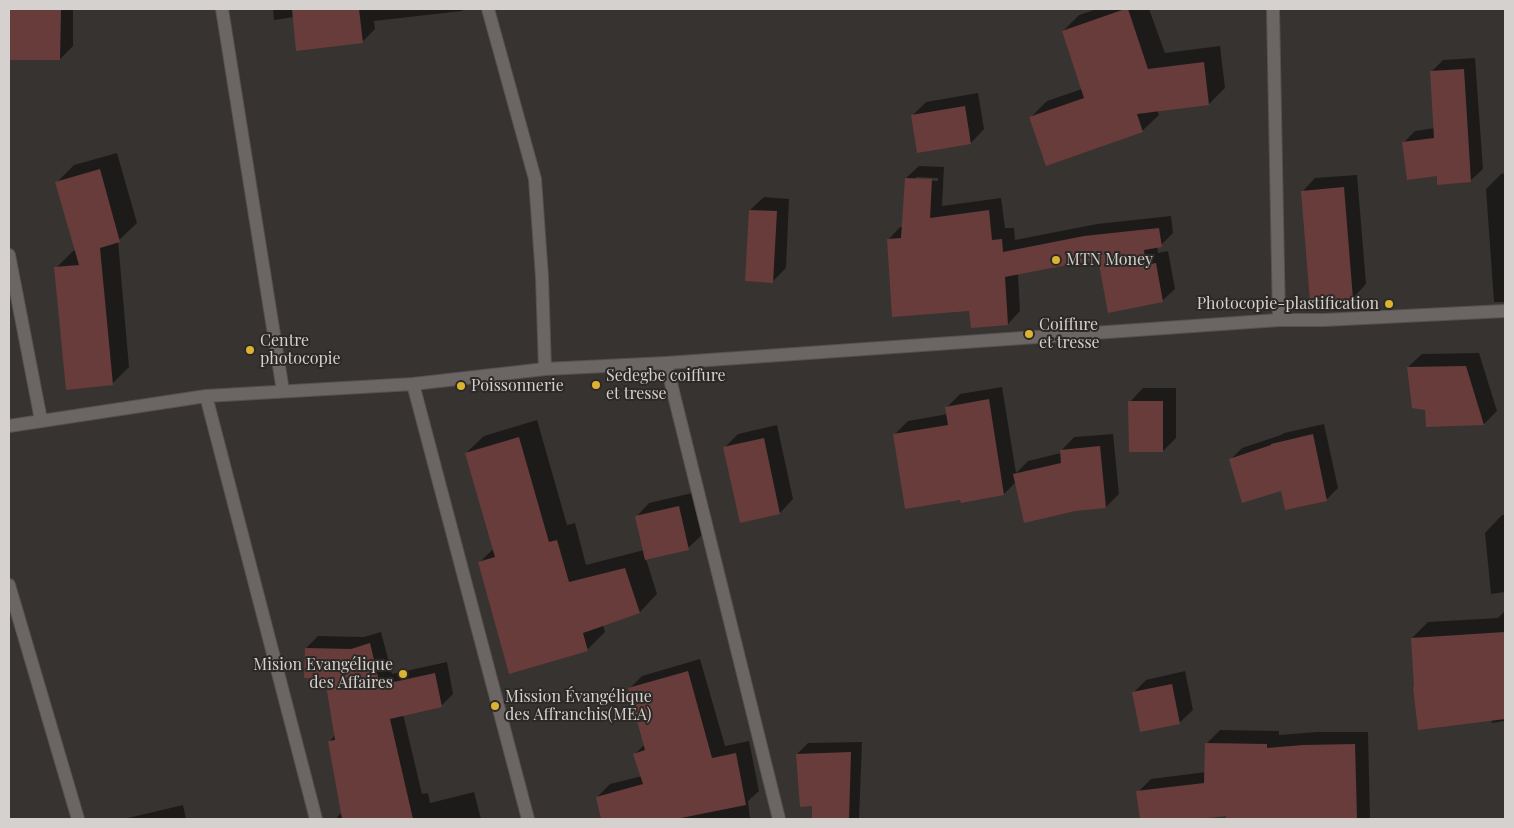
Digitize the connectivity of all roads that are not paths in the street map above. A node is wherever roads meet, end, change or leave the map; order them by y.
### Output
1 (222, 9) edge
2 (488, 9) edge
3 (1273, 9) edge
4 (9, 255) edge
5 (1505, 311) edge
6 (1279, 320) junction
7 (666, 363) junction
8 (545, 369) junction
9 (413, 384) junction
10 (283, 391) junction
11 (206, 396) junction
12 (40, 420) junction
13 (9, 426) edge
14 (9, 585) edge
15 (78, 819) edge
16 (316, 819) edge
17 (528, 819) edge
18 (779, 819) edge

1 - 10 street
2 - 8 street
3 - 6 street
4 - 12 street
5 - 6 street
6 - 7 street
7 - 8 street
7 - 18 street
8 - 9 street
9 - 10 street
9 - 17 street
10 - 11 street
11 - 12 street
11 - 16 street
12 - 13 street
14 - 15 street

